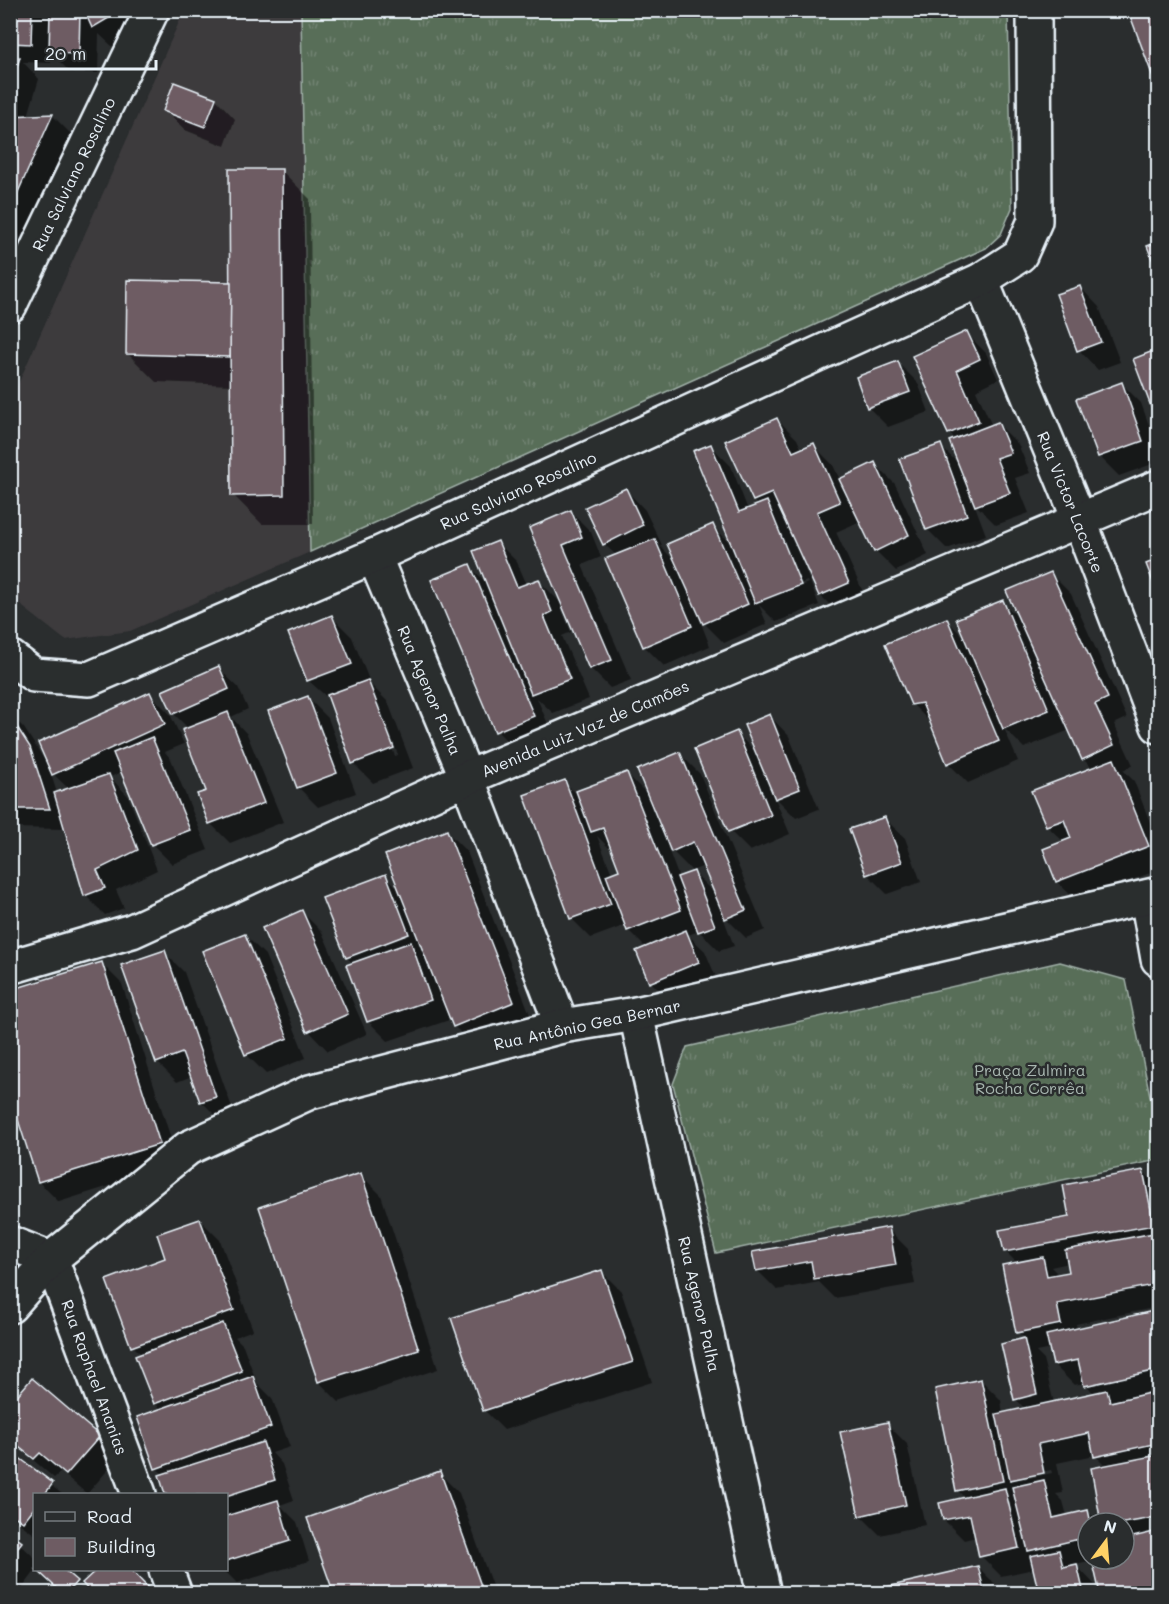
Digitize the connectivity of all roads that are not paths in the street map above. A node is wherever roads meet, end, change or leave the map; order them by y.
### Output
1 (152, 10) edge
2 (1034, 10) edge
3 (981, 280) junction
4 (10, 304) edge
5 (1158, 487) edge
6 (1079, 519) junction
7 (374, 556) junction
8 (10, 657) edge
9 (1158, 726) edge
10 (467, 778) junction
11 (1153, 895) edge
12 (1158, 959) edge
13 (10, 967) edge
14 (636, 1014) junction
15 (561, 1026) junction
16 (10, 1243) edge
17 (51, 1258) junction
18 (10, 1306) edge
19 (139, 1493) edge
20 (167, 1571) edge
21 (175, 1593) edge
22 (764, 1593) edge

1 - 4 street, Rua Salviano Rosalino
2 - 3 street, Rua Salviano Rosalino
3 - 6 street, Rua Victor Lacorte
3 - 7 street, Rua Salviano Rosalino
5 - 6 street, Avenida Luiz Vaz de Camões
6 - 9 street, Rua Victor Lacorte
6 - 10 street, Avenida Luiz Vaz de Camões
7 - 8 street, Rua Salviano Rosalino
7 - 10 street, Rua Agenor Palha
10 - 13 street, Avenida Luiz Vaz de Camões
10 - 15 street, Rua Agenor Palha
11 - 12 street
11 - 14 street, Rua Antônio Gea Bernar
14 - 15 street, Rua Antônio Gea Bernar
14 - 22 street, Rua Agenor Palha
15 - 17 street, Rua Antônio Gea Bernar
16 - 17 street
17 - 18 street, Rua Antônio Gea Bernar
17 - 19 street, Rua Raphael Ananias
20 - 21 street

